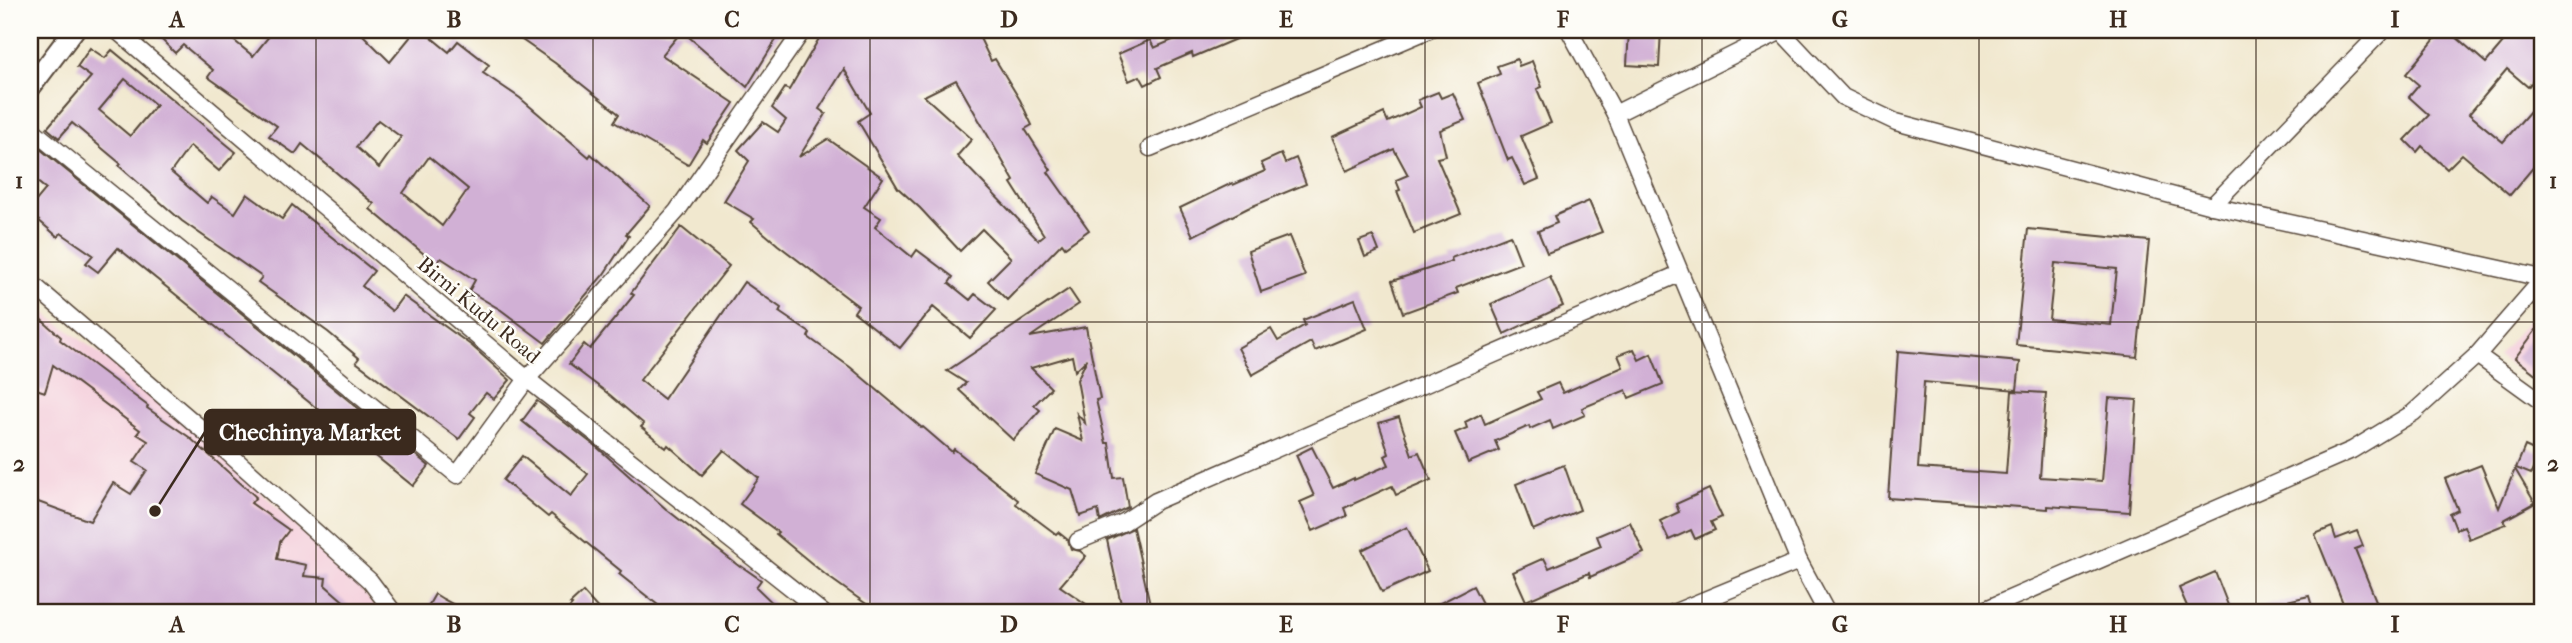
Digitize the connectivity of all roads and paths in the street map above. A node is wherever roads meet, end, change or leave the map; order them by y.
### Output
1 (74, 30) edge
2 (116, 30) edge
3 (803, 30) edge
4 (1429, 30) edge
5 (1569, 30) edge
6 (1780, 30) edge
7 (2383, 30) edge
8 (30, 88) edge
9 (1615, 114) junction
10 (30, 128) edge
11 (1150, 148) dead end
12 (2212, 206) junction
13 (1679, 274) junction
14 (2542, 279) edge
15 (30, 282) edge
16 (2477, 355) junction
17 (527, 379) junction
18 (2542, 402) edge
19 (1078, 541) dead end
20 (1799, 561) junction
21 (394, 613) edge
22 (823, 613) edge
23 (1673, 613) edge
24 (1827, 613) edge
25 (1977, 613) edge

1 - 8 street
2 - 17 street, Birni Kudu Road
3 - 17 street
4 - 11 street
5 - 9 street
6 - 9 street
6 - 12 street
7 - 12 street
9 - 13 street
10 - 17 street
12 - 14 street
13 - 19 street
13 - 20 street
14 - 16 street
15 - 21 street
16 - 18 street
16 - 25 street
17 - 22 street, Birni Kudu Road
20 - 23 street
20 - 24 street

